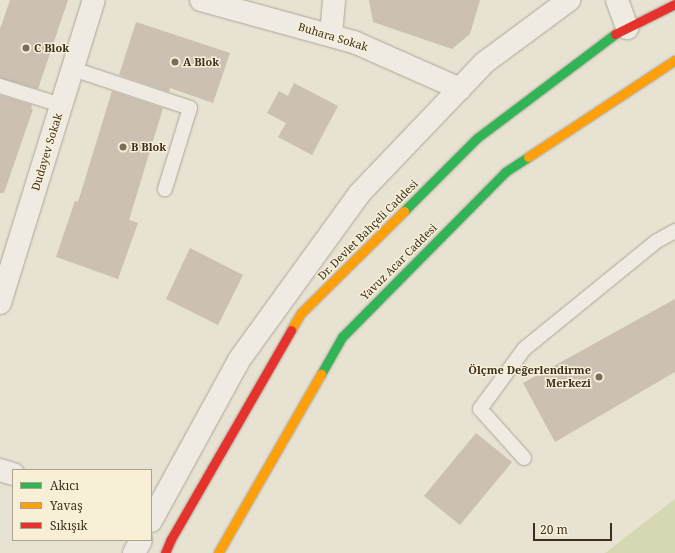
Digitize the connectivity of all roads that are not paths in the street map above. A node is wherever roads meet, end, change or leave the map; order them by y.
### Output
1 (94, 0) edge
2 (201, 0) edge
3 (334, 0) edge
4 (569, 0) edge
5 (617, 0) edge
6 (675, 4) edge
7 (627, 28) junction
8 (331, 35) junction
9 (675, 60) edge
10 (73, 69) junction
11 (0, 86) edge
12 (460, 88) junction
13 (61, 105) junction
14 (165, 189) dead end
15 (675, 231) edge
16 (0, 303) edge
17 (524, 458) dead end
18 (0, 470) edge
19 (12, 474) edge
20 (152, 519) edge
21 (140, 541) edge
22 (134, 553) edge
23 (165, 553) edge
24 (218, 553) edge

1 - 10 street, Dudayev Sokak
2 - 8 street, Buhara Sokak
3 - 8 street
4 - 12 street
5 - 7 street
6 - 7 main road, Dr. Devlet Bahçeli Caddesi
7 - 23 main road, Dr. Devlet Bahçeli Caddesi
8 - 12 street, Buhara Sokak
9 - 24 main road, Yavuz Acar Caddesi
10 - 13 street, Dudayev Sokak
10 - 14 lane
11 - 13 lane
12 - 20 street
13 - 16 street, Dudayev Sokak
15 - 17 lane
18 - 19 street
21 - 22 street

